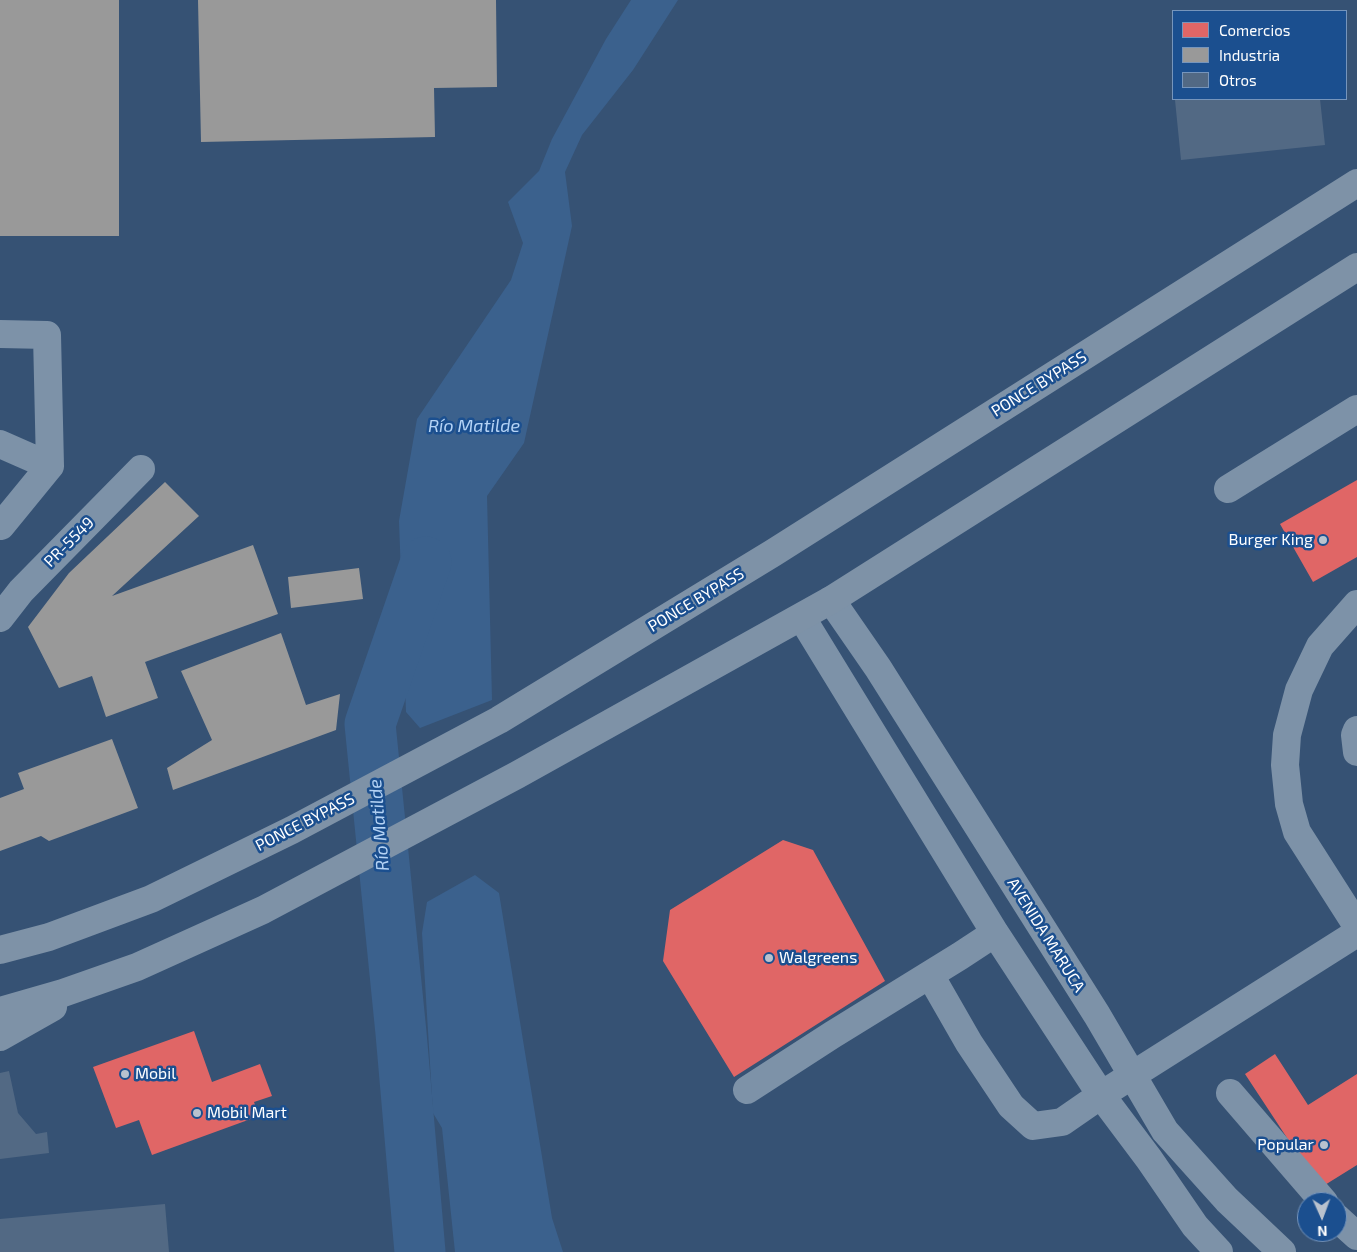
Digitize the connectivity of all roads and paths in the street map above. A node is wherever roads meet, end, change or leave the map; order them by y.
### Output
1 (1357, 183) edge
2 (1357, 267) edge
3 (0, 334) edge
4 (1357, 409) edge
5 (0, 444) edge
6 (50, 466) junction
7 (141, 469) dead end
8 (1228, 489) dead end
9 (0, 525) edge
10 (831, 600) junction
11 (1357, 604) edge
12 (0, 618) edge
13 (802, 618) junction
14 (1357, 730) edge
15 (1357, 752) edge
16 (1357, 926) edge
17 (995, 933) junction
18 (1357, 933) edge
19 (49, 937) junction
20 (0, 938) edge
21 (0, 950) edge
22 (930, 975) junction
23 (103, 979) junction
24 (0, 1011) edge
25 (0, 1037) edge
26 (1132, 1075) junction
27 (747, 1090) dead end
28 (1230, 1093) dead end
29 (1101, 1095) junction
30 (1320, 1192) edge
31 (1219, 1252) edge
32 (1282, 1252) edge

1 - 19 highway, PONCE BYPASS
2 - 10 highway
3 - 6 street
4 - 8 street
5 - 6 street
6 - 9 street
7 - 12 street, PR-5549
10 - 13 highway
10 - 26 street, AVENIDA MARUCA
11 - 16 street
13 - 17 street
13 - 23 highway
14 - 15 street
17 - 22 street
17 - 29 street
18 - 26 street
19 - 20 highway
19 - 21 highway, PONCE BYPASS
22 - 27 street
22 - 29 street
23 - 24 highway
23 - 25 highway
26 - 29 street
26 - 32 street, AVENIDA MARUCA
28 - 30 street
29 - 31 street

